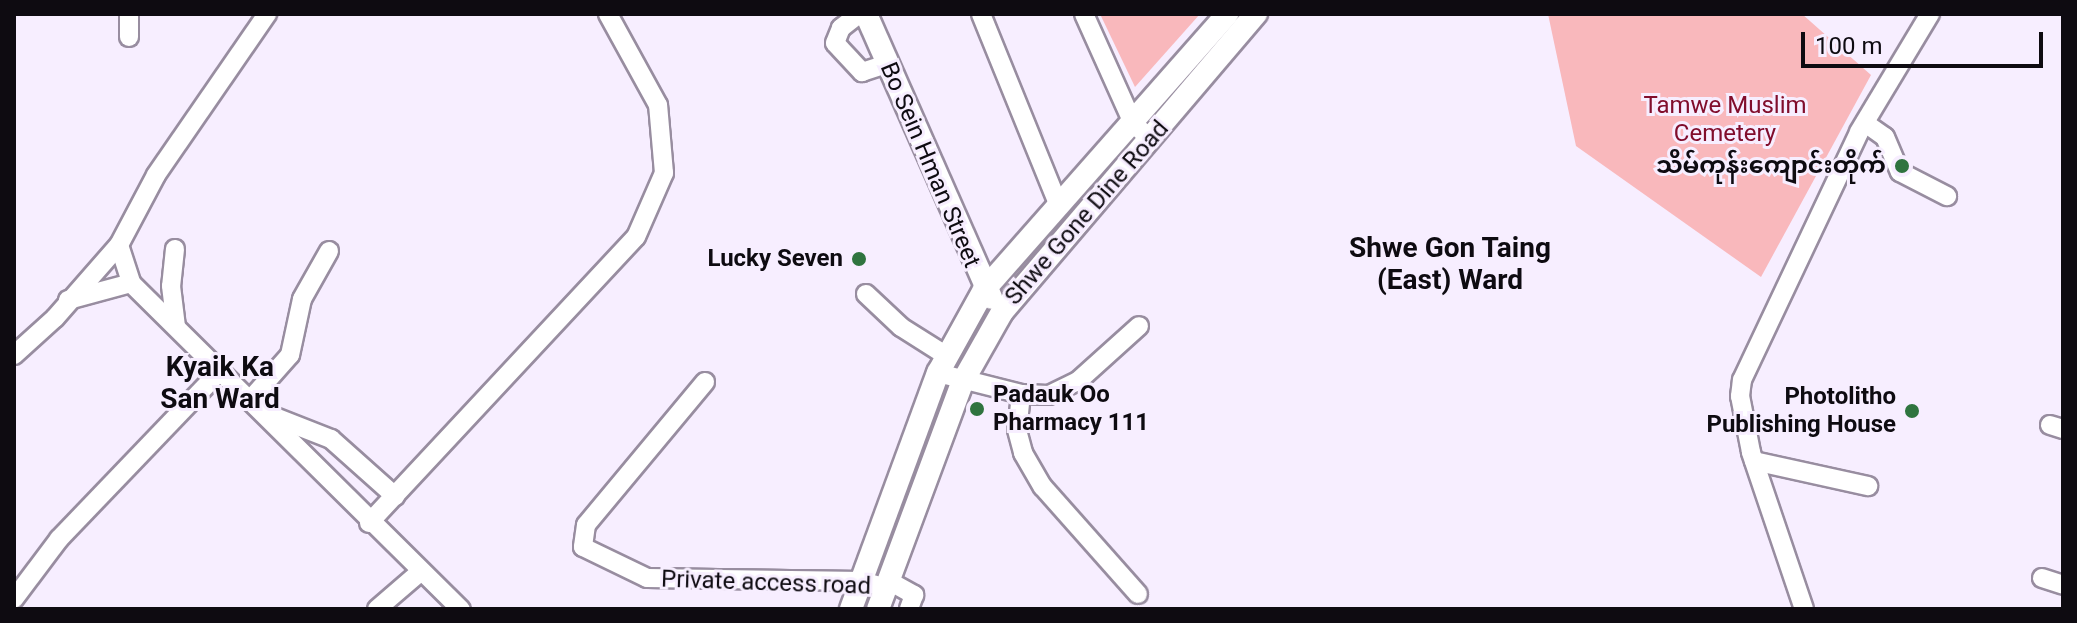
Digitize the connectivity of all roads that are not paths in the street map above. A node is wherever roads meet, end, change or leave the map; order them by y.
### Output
1 (129, 14) edge
2 (267, 14) edge
3 (608, 14) edge
4 (859, 14) edge
5 (866, 14) edge
6 (981, 14) edge
7 (1084, 14) edge
8 (1227, 14) edge
9 (1256, 14) edge
10 (1930, 14) edge
11 (129, 37) dead end
12 (886, 64) junction
13 (1133, 123) junction
14 (1865, 123) junction
15 (1150, 139) junction
16 (1947, 196) dead end
17 (1058, 204) junction
18 (119, 245) junction
19 (175, 249) dead end
20 (329, 251) dead end
21 (131, 283) junction
22 (984, 290) junction
23 (866, 294) dead end
24 (68, 300) junction
25 (1002, 312) junction
26 (1139, 326) dead end
27 (176, 327) junction
28 (14, 355) edge
29 (942, 364) junction
30 (220, 371) junction
31 (963, 381) junction
32 (705, 382) dead end
33 (1021, 394) junction
34 (250, 400) junction
35 (264, 413) junction
36 (1754, 461) junction
37 (1868, 486) dead end
38 (395, 496) junction
39 (369, 523) junction
40 (420, 572) junction
41 (2042, 578) dead end
42 (862, 581) junction
43 (2063, 585) edge
44 (884, 593) edge
45 (1138, 594) dead end
46 (14, 599) edge
47 (377, 609) edge
48 (461, 609) edge
49 (851, 609) edge
50 (909, 609) edge
51 (1804, 609) edge

1 - 11 street
2 - 18 street
3 - 38 street
4 - 12 street
5 - 12 main road, Bo Sein Hman Street
6 - 17 street
7 - 13 street
8 - 13 main road, Shwe Gone Dine Road
9 - 15 main road, Shwe Gone Dine Road
10 - 14 street
12 - 22 main road, Bo Sein Hman Street
13 - 15 street
13 - 17 main road, Shwe Gone Dine Road
14 - 16 street
14 - 36 street
15 - 25 main road, Shwe Gone Dine Road
17 - 22 main road, Shwe Gone Dine Road
18 - 21 street
18 - 24 street
19 - 27 street
20 - 34 street
21 - 24 street
21 - 27 street
22 - 25 main road, Bo Sein Hman Street
22 - 29 main road, Shwe Gone Dine Road
23 - 29 street
24 - 28 street
25 - 31 main road, Shwe Gone Dine Road
26 - 33 street
27 - 30 street
29 - 31 street
29 - 42 main road, Shwe Gone Dine Road
30 - 34 street
30 - 46 street
31 - 33 street
31 - 44 main road, Shwe Gone Dine Road
32 - 42 street, Private access road
33 - 45 street
34 - 35 street
35 - 38 street
35 - 39 street
36 - 37 street
36 - 51 street
38 - 39 street
39 - 40 street
40 - 47 street
40 - 48 street
41 - 43 street
42 - 44 street, Private access road
42 - 49 main road, Shwe Gone Dine Road
44 - 50 street

